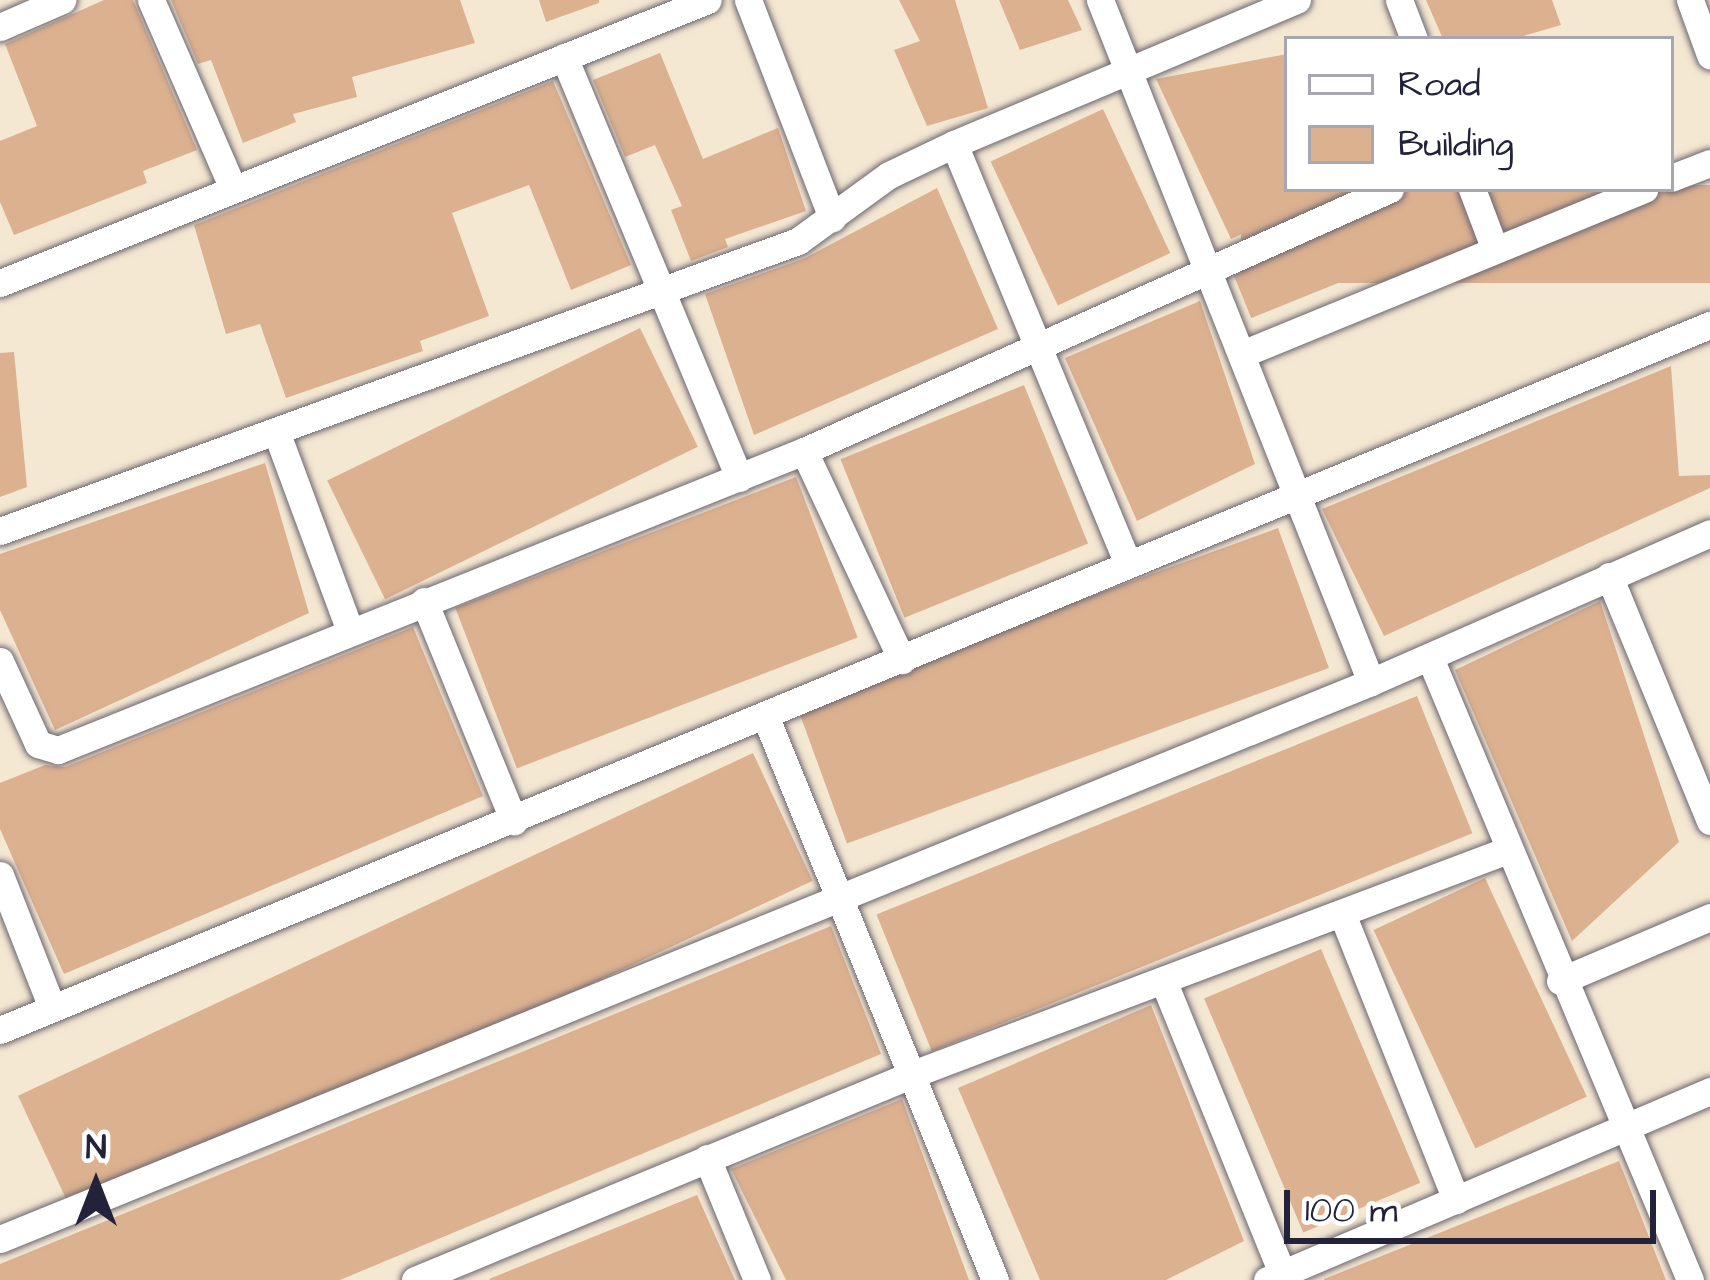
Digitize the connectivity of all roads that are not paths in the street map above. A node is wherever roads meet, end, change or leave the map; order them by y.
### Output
1 (62, 0) edge
2 (151, 0) edge
3 (708, 0) edge
4 (748, 0) edge
5 (1100, 0) edge
6 (1297, 0) edge
7 (1399, 0) edge
8 (1690, 0) edge
9 (0, 27) edge
10 (1413, 36) edge
11 (1710, 55) edge
12 (564, 57) junction
13 (1128, 68) junction
14 (954, 144) junction
15 (1710, 163) edge
16 (1674, 177) edge
17 (233, 189) junction
18 (1383, 192) edge
19 (1473, 192) edge
20 (1638, 192) edge
21 (832, 218) junction
22 (1495, 250) junction
23 (1209, 270) junction
24 (0, 283) edge
25 (663, 291) junction
26 (1710, 325) edge
27 (1038, 347) junction
28 (1242, 354) junction
29 (276, 431) junction
30 (804, 452) junction
31 (740, 478) junction
32 (1297, 490) junction
33 (0, 531) edge
34 (1710, 533) edge
35 (1128, 564) junction
36 (1610, 576) junction
37 (424, 602) junction
38 (350, 631) junction
39 (1430, 658) junction
40 (902, 660) junction
41 (1, 663) edge
42 (1371, 682) junction
43 (766, 718) junction
44 (514, 820) junction
45 (1710, 821) edge
46 (1505, 851) junction
47 (0, 875) edge
48 (844, 894) junction
49 (1343, 916) junction
50 (1710, 917) edge
51 (1163, 980) junction
52 (1561, 981) junction
53 (52, 1007) junction
54 (0, 1030) edge
55 (913, 1075) junction
56 (1710, 1091) edge
57 (1625, 1127) junction
58 (706, 1158) junction
59 (1456, 1200) junction
60 (0, 1239) edge
61 (1278, 1278) edge
62 (415, 1280) edge
63 (757, 1280) edge
64 (995, 1280) edge
65 (1690, 1280) edge

1 - 9 street
2 - 17 street
3 - 12 street
4 - 21 street
5 - 13 street
6 - 13 street
7 - 10 street
8 - 11 street
12 - 17 street
12 - 25 street
13 - 14 street
13 - 23 street
14 - 21 street
14 - 27 street
15 - 16 street
17 - 24 street
18 - 23 street
19 - 22 street
20 - 22 street
21 - 25 street
22 - 28 street
23 - 27 street
23 - 28 street
25 - 29 street
25 - 31 street
26 - 32 street
27 - 30 street
27 - 35 street
28 - 32 street
29 - 33 street
29 - 38 street
30 - 31 street
30 - 40 street
31 - 37 street
32 - 35 street
32 - 42 street
34 - 36 street
35 - 40 street
36 - 39 street
36 - 45 street
37 - 38 street
37 - 44 street
38 - 41 street
39 - 42 street
39 - 46 street
40 - 43 street
42 - 48 street
43 - 44 street
43 - 48 street
44 - 53 street
46 - 49 street
46 - 52 street
47 - 53 street
48 - 55 street
48 - 60 street
49 - 51 street
49 - 59 street
50 - 52 street
51 - 55 street
51 - 61 street
52 - 57 street
53 - 54 street
55 - 58 street
55 - 64 street
56 - 57 street
57 - 59 street
57 - 65 street
58 - 62 street
58 - 63 street
59 - 61 street

